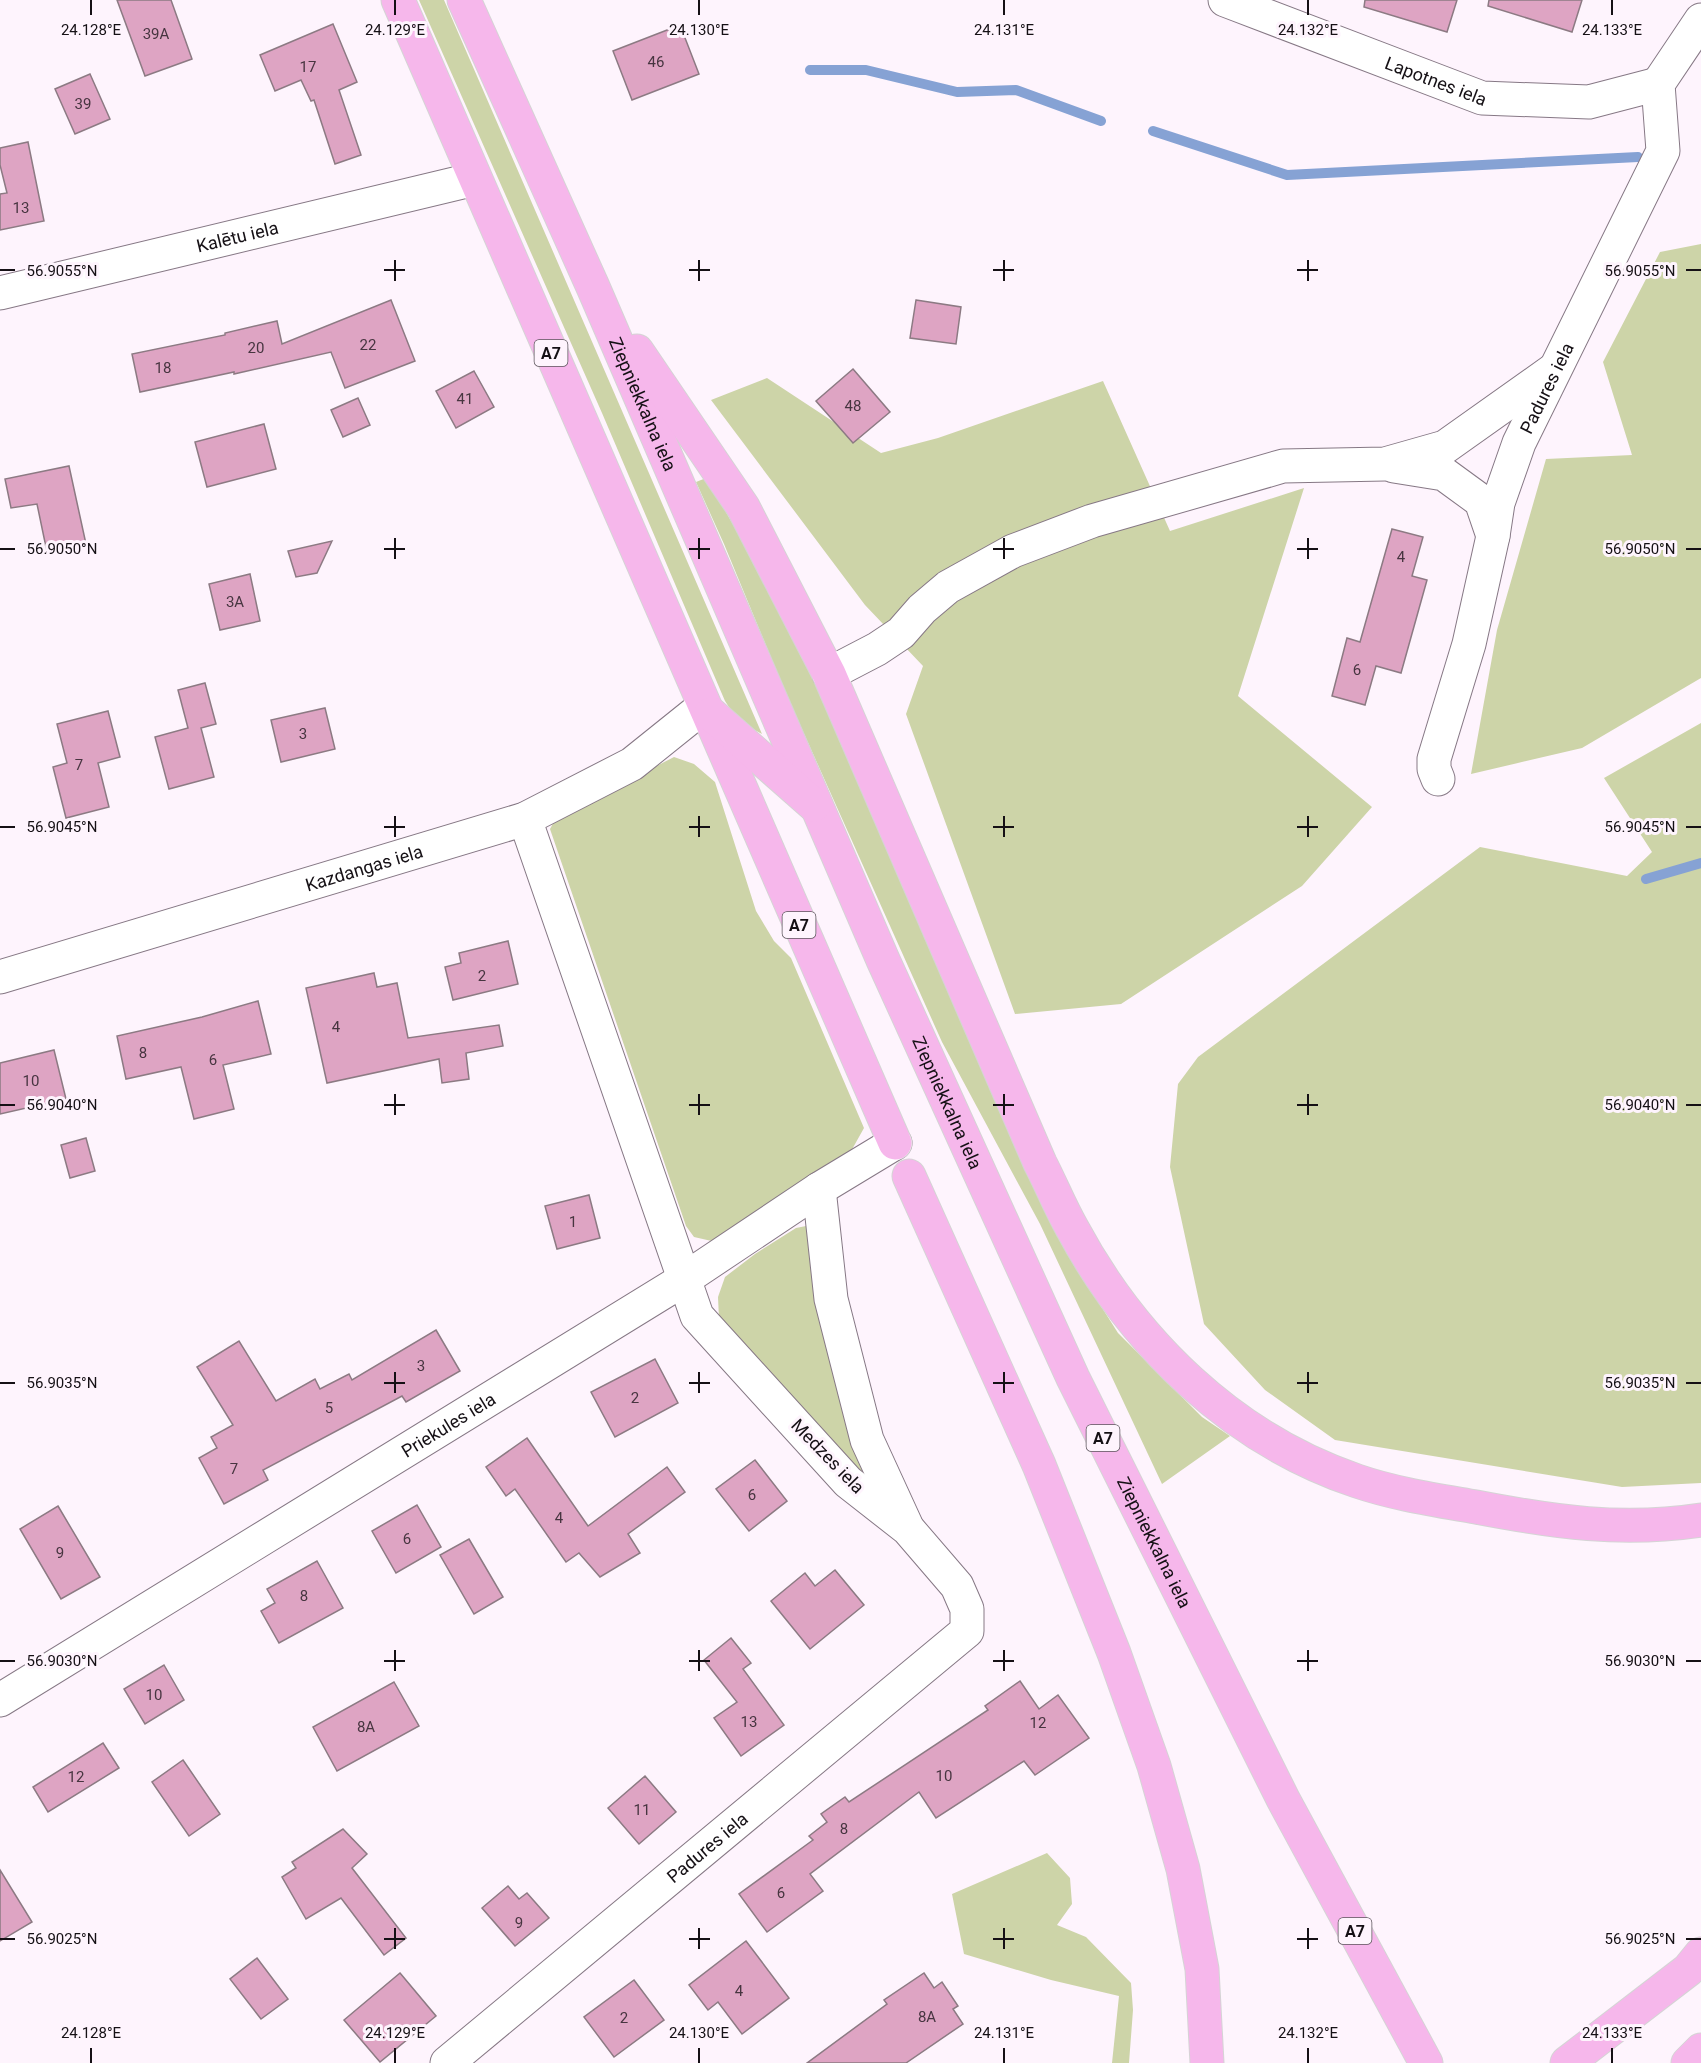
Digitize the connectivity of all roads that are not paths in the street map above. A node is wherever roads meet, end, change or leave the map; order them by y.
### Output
1 (398, 0) edge
2 (464, 0) edge
3 (1225, 0) edge
4 (1701, 20) edge
5 (1658, 84) junction
6 (475, 179) junction
7 (593, 287) junction
8 (0, 293) edge
9 (1556, 368) junction
10 (1385, 464) junction
11 (1493, 536) junction
12 (829, 674) junction
13 (703, 706) junction
14 (1438, 779) dead end
15 (820, 812) junction
16 (525, 819) junction
17 (0, 976) edge
18 (895, 1143) joint
19 (909, 1176) dead end
20 (819, 1189) junction
21 (683, 1280) junction
22 (1701, 1520) edge
23 (908, 1529) junction
24 (967, 1631) joint
25 (0, 1700) edge
26 (1701, 1954) edge
27 (1701, 2050) edge
28 (447, 2063) edge
29 (1207, 2063) edge
30 (1426, 2063) edge
31 (1567, 2063) edge
32 (1688, 2063) edge

1 - 6 highway, Ziepniekkalna iela / A7
2 - 7 highway, Ziepniekkalna iela / A7
3 - 5 street, Lapotnes iela
4 - 5 street
5 - 9 street, Padures iela
6 - 8 street, Kalētu iela
6 - 13 highway, Ziepniekkalna iela / A7
7 - 12 highway
7 - 15 highway, Ziepniekkalna iela / A7
9 - 10 street
9 - 11 street, Padures iela
10 - 11 street
10 - 12 street
11 - 14 street, Padures iela
12 - 22 highway
13 - 15 highway, Ziepniekkalna iela / A7
13 - 16 street, Kazdangas iela
13 - 18 highway, Ziepniekkalna iela / A7
15 - 30 highway, Ziepniekkalna iela / A7
16 - 17 street, Kazdangas iela
16 - 21 street, Medzes iela
18 - 20 street, Priekules iela
19 - 29 highway
20 - 21 street, Priekules iela
20 - 23 street
21 - 23 street, Medzes iela
21 - 25 street, Priekules iela
23 - 24 street, Medzes iela
24 - 28 street, Padures iela
26 - 31 highway
27 - 32 highway

